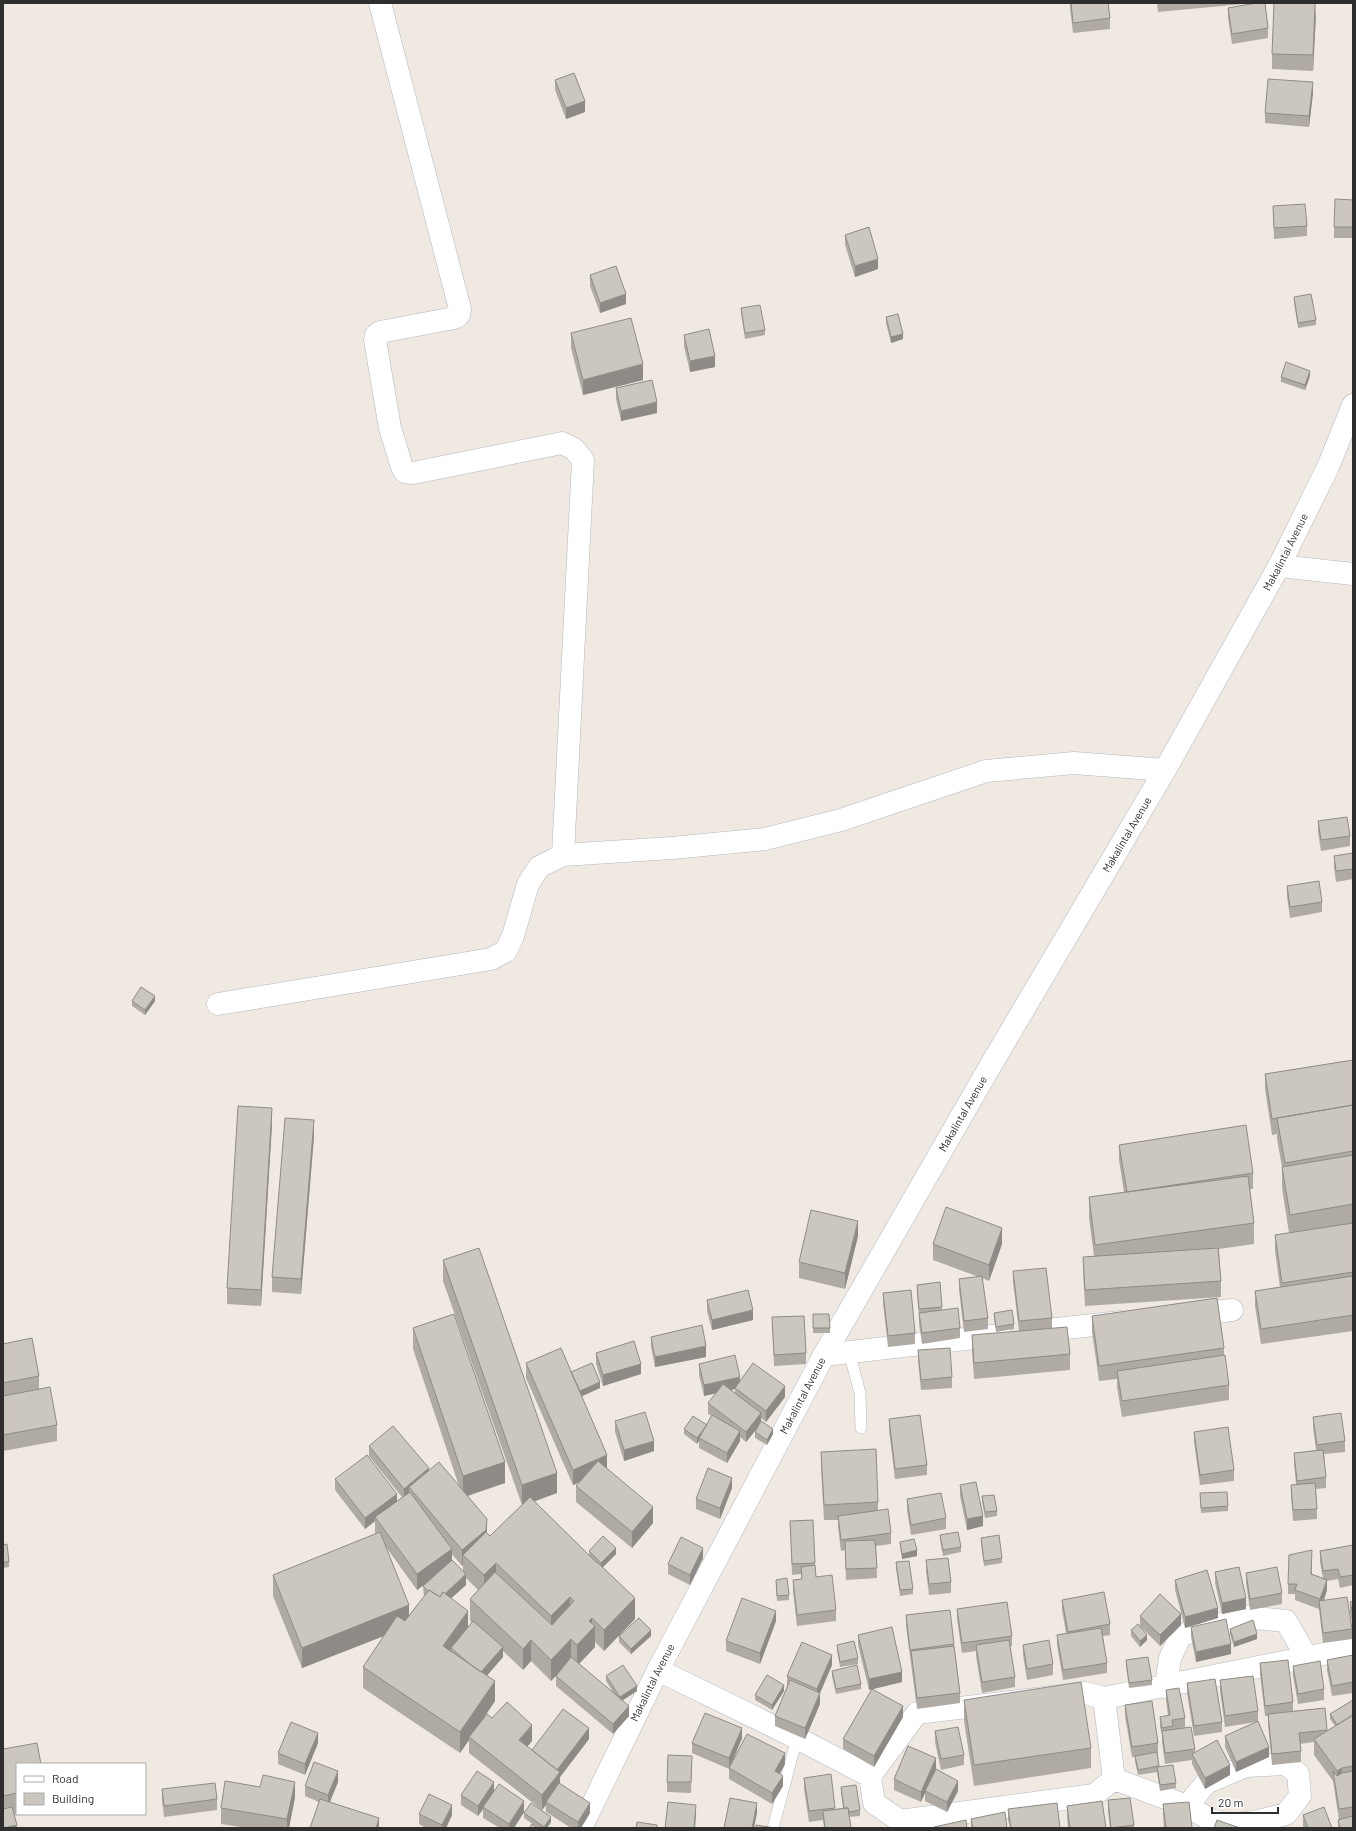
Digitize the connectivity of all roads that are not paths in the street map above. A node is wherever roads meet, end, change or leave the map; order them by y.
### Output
1 (380, 3) edge
2 (1353, 405) edge
3 (1279, 566) junction
4 (1353, 574) edge
5 (1165, 770) junction
6 (563, 855) junction
7 (218, 1004) dead end
8 (1232, 1310) dead end
9 (1170, 1317) edge
10 (1138, 1320) edge
11 (849, 1352) junction
12 (824, 1355) junction
13 (861, 1428) dead end
14 (1353, 1648) edge
15 (1307, 1658) junction
16 (658, 1670) junction
17 (1166, 1687) junction
18 (1104, 1698) junction
19 (797, 1738) junction
20 (870, 1776) junction
21 (1114, 1779) junction
22 (1187, 1806) junction
23 (581, 1828) edge
24 (773, 1828) edge

1 - 6 street
2 - 3 street, Makalintal Avenue
3 - 4 street
3 - 5 street, Makalintal Avenue
5 - 6 street
5 - 12 street, Makalintal Avenue
6 - 7 street
8 - 9 street
10 - 11 street
11 - 12 street
11 - 13 lane
12 - 16 street, Makalintal Avenue
14 - 15 street
15 - 17 street
15 - 17 street
16 - 19 street
16 - 23 street, Makalintal Avenue
17 - 18 street
18 - 20 street
18 - 21 street
19 - 20 street
19 - 24 lane
20 - 21 street
21 - 22 street
22 - 22 street

